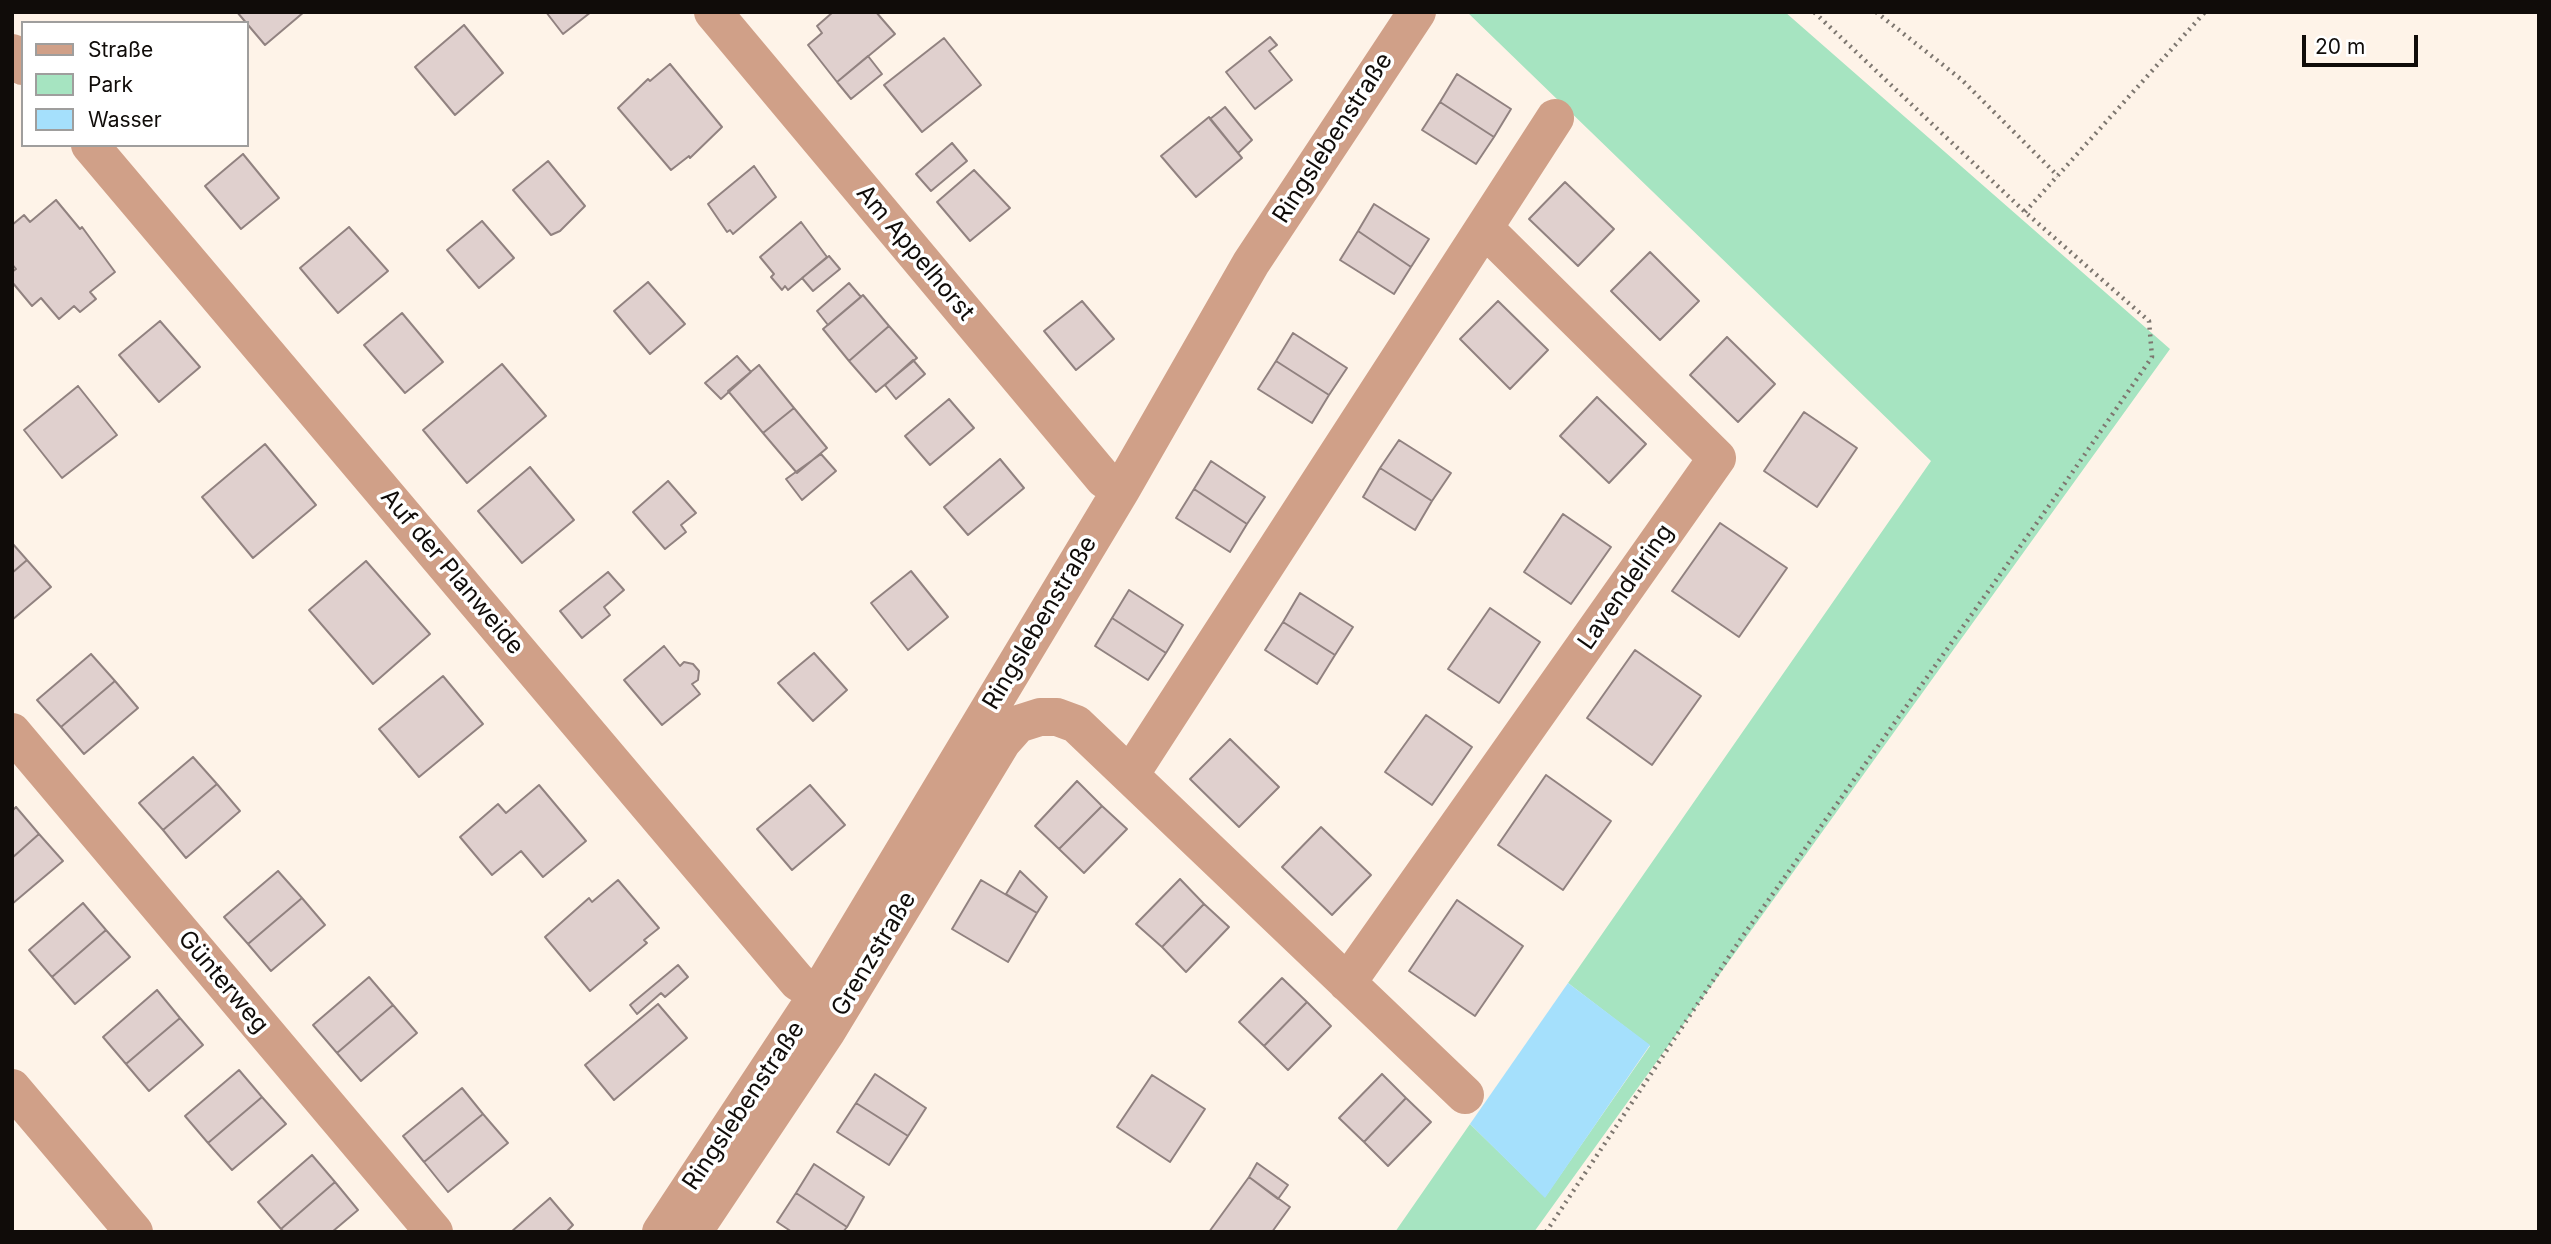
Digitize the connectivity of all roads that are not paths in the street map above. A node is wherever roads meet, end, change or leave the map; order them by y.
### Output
1 (713, 12) edge
2 (1417, 12) edge
3 (1555, 118) dead end
4 (92, 147) edge
5 (1485, 228) junction
6 (1121, 489) junction
7 (12, 732) edge
8 (1130, 775) junction
9 (1347, 983) junction
10 (818, 994) junction
11 (12, 1088) edge
12 (1465, 1095) dead end
13 (134, 1232) edge
14 (434, 1232) edge
15 (661, 1232) edge
16 (693, 1232) edge

1 - 6 street, Am Appelhorst
2 - 6 street, Ringslebenstraße
3 - 5 street
4 - 10 street, Auf der Planweide
5 - 8 street
5 - 9 street, Lavendelring
6 - 10 street, Ringslebenstraße
7 - 14 street, Günterweg
8 - 9 street
8 - 16 street, Grenzstraße
9 - 12 street
10 - 15 street, Ringslebenstraße
11 - 13 street

